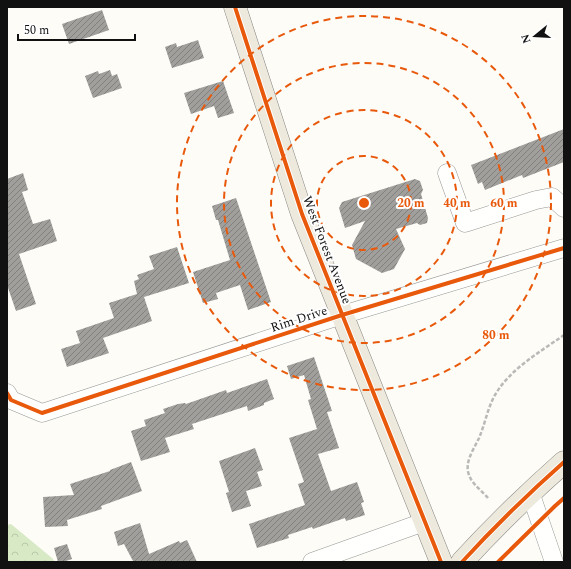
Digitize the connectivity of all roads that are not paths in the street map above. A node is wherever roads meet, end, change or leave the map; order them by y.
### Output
1 (235, 7) edge
2 (447, 173) dead end
3 (564, 208) edge
4 (564, 248) edge
5 (342, 315) junction
6 (7, 393) edge
7 (564, 462) edge
8 (530, 492) junction
9 (424, 522) junction
10 (312, 562) edge
11 (441, 562) edge
12 (462, 562) edge
13 (554, 562) edge

1 - 5 main road, West Forest Avenue
2 - 3 street
4 - 5 street, Rim Drive
5 - 6 street, Rim Drive
5 - 9 main road, West Forest Avenue
7 - 8 main road
8 - 12 main road
8 - 13 street
9 - 10 street
9 - 11 main road, West Forest Avenue

